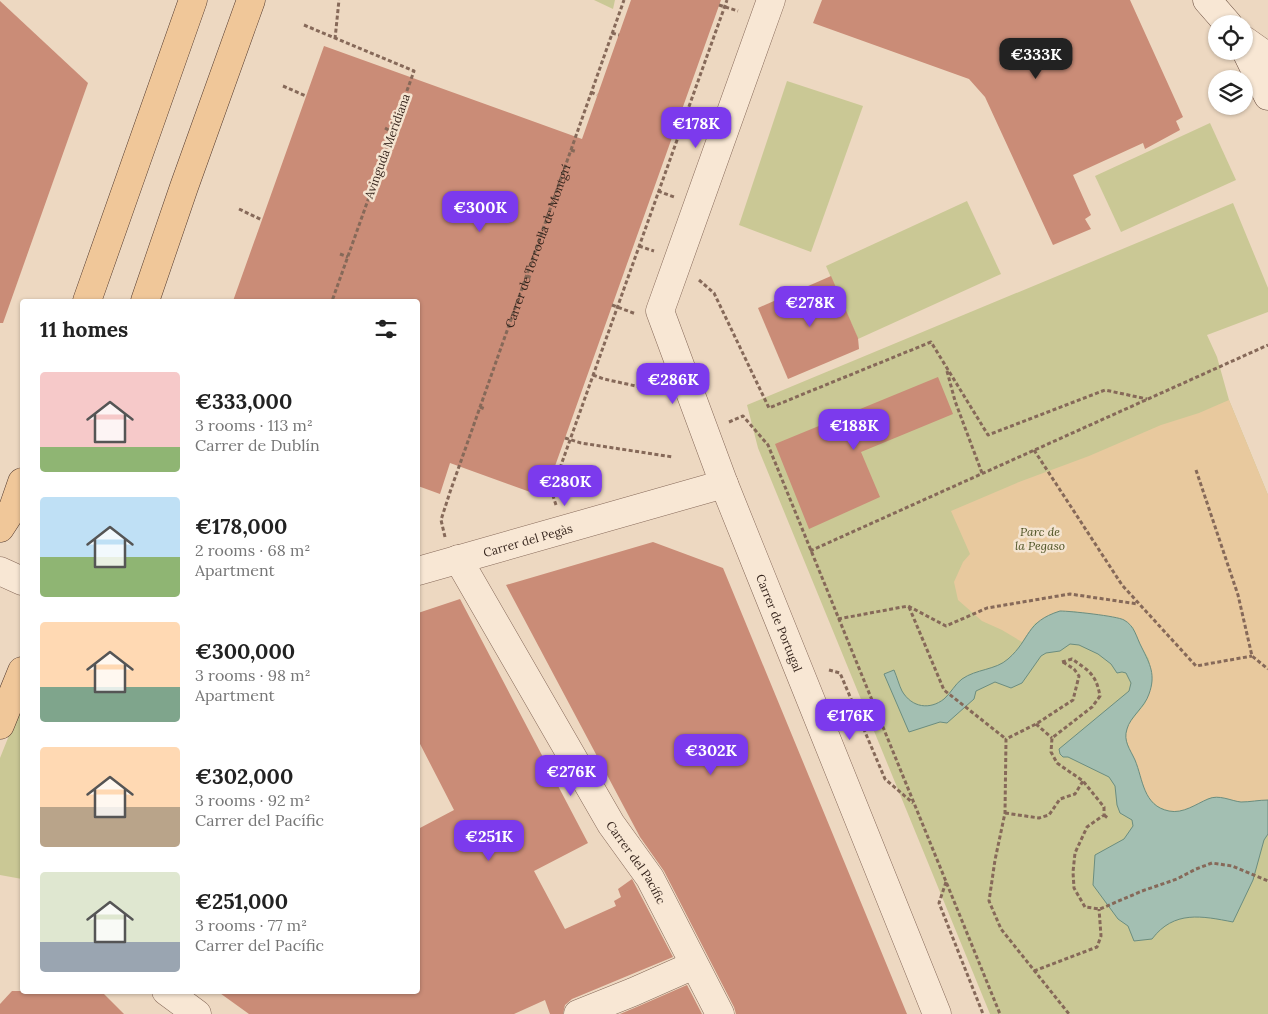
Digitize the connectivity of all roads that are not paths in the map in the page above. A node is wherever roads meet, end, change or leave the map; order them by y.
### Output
1 (194, 0) edge
2 (251, 0) edge
3 (771, 0) edge
4 (1207, 0) edge
5 (1220, 15) edge
6 (1253, 46) edge
7 (1268, 57) edge
8 (1250, 60) edge
9 (1268, 96) edge
10 (88, 299) edge
11 (146, 299) edge
12 (724, 484) junction
13 (20, 488) edge
14 (0, 528) edge
15 (452, 549) junction
16 (420, 570) edge
17 (0, 572) edge
18 (20, 580) edge
19 (20, 676) edge
20 (0, 725) edge
21 (694, 965) junction
22 (170, 994) edge
23 (194, 1013) edge
24 (578, 1014) edge
25 (720, 1014) edge
26 (937, 1014) edge

1 - 10 main road
2 - 11 main road
3 - 12 street, Carrer de Portugal
4 - 5 street
6 - 7 street
8 - 9 street
12 - 15 street, Carrer del Pegàs
12 - 26 street, Carrer de Portugal
13 - 14 main road
15 - 16 street, Carrer del Pegàs
15 - 21 street, Carrer del Pacífic
17 - 18 street
19 - 20 main road
21 - 24 street
21 - 25 street, Carrer del Pacífic
22 - 23 street

